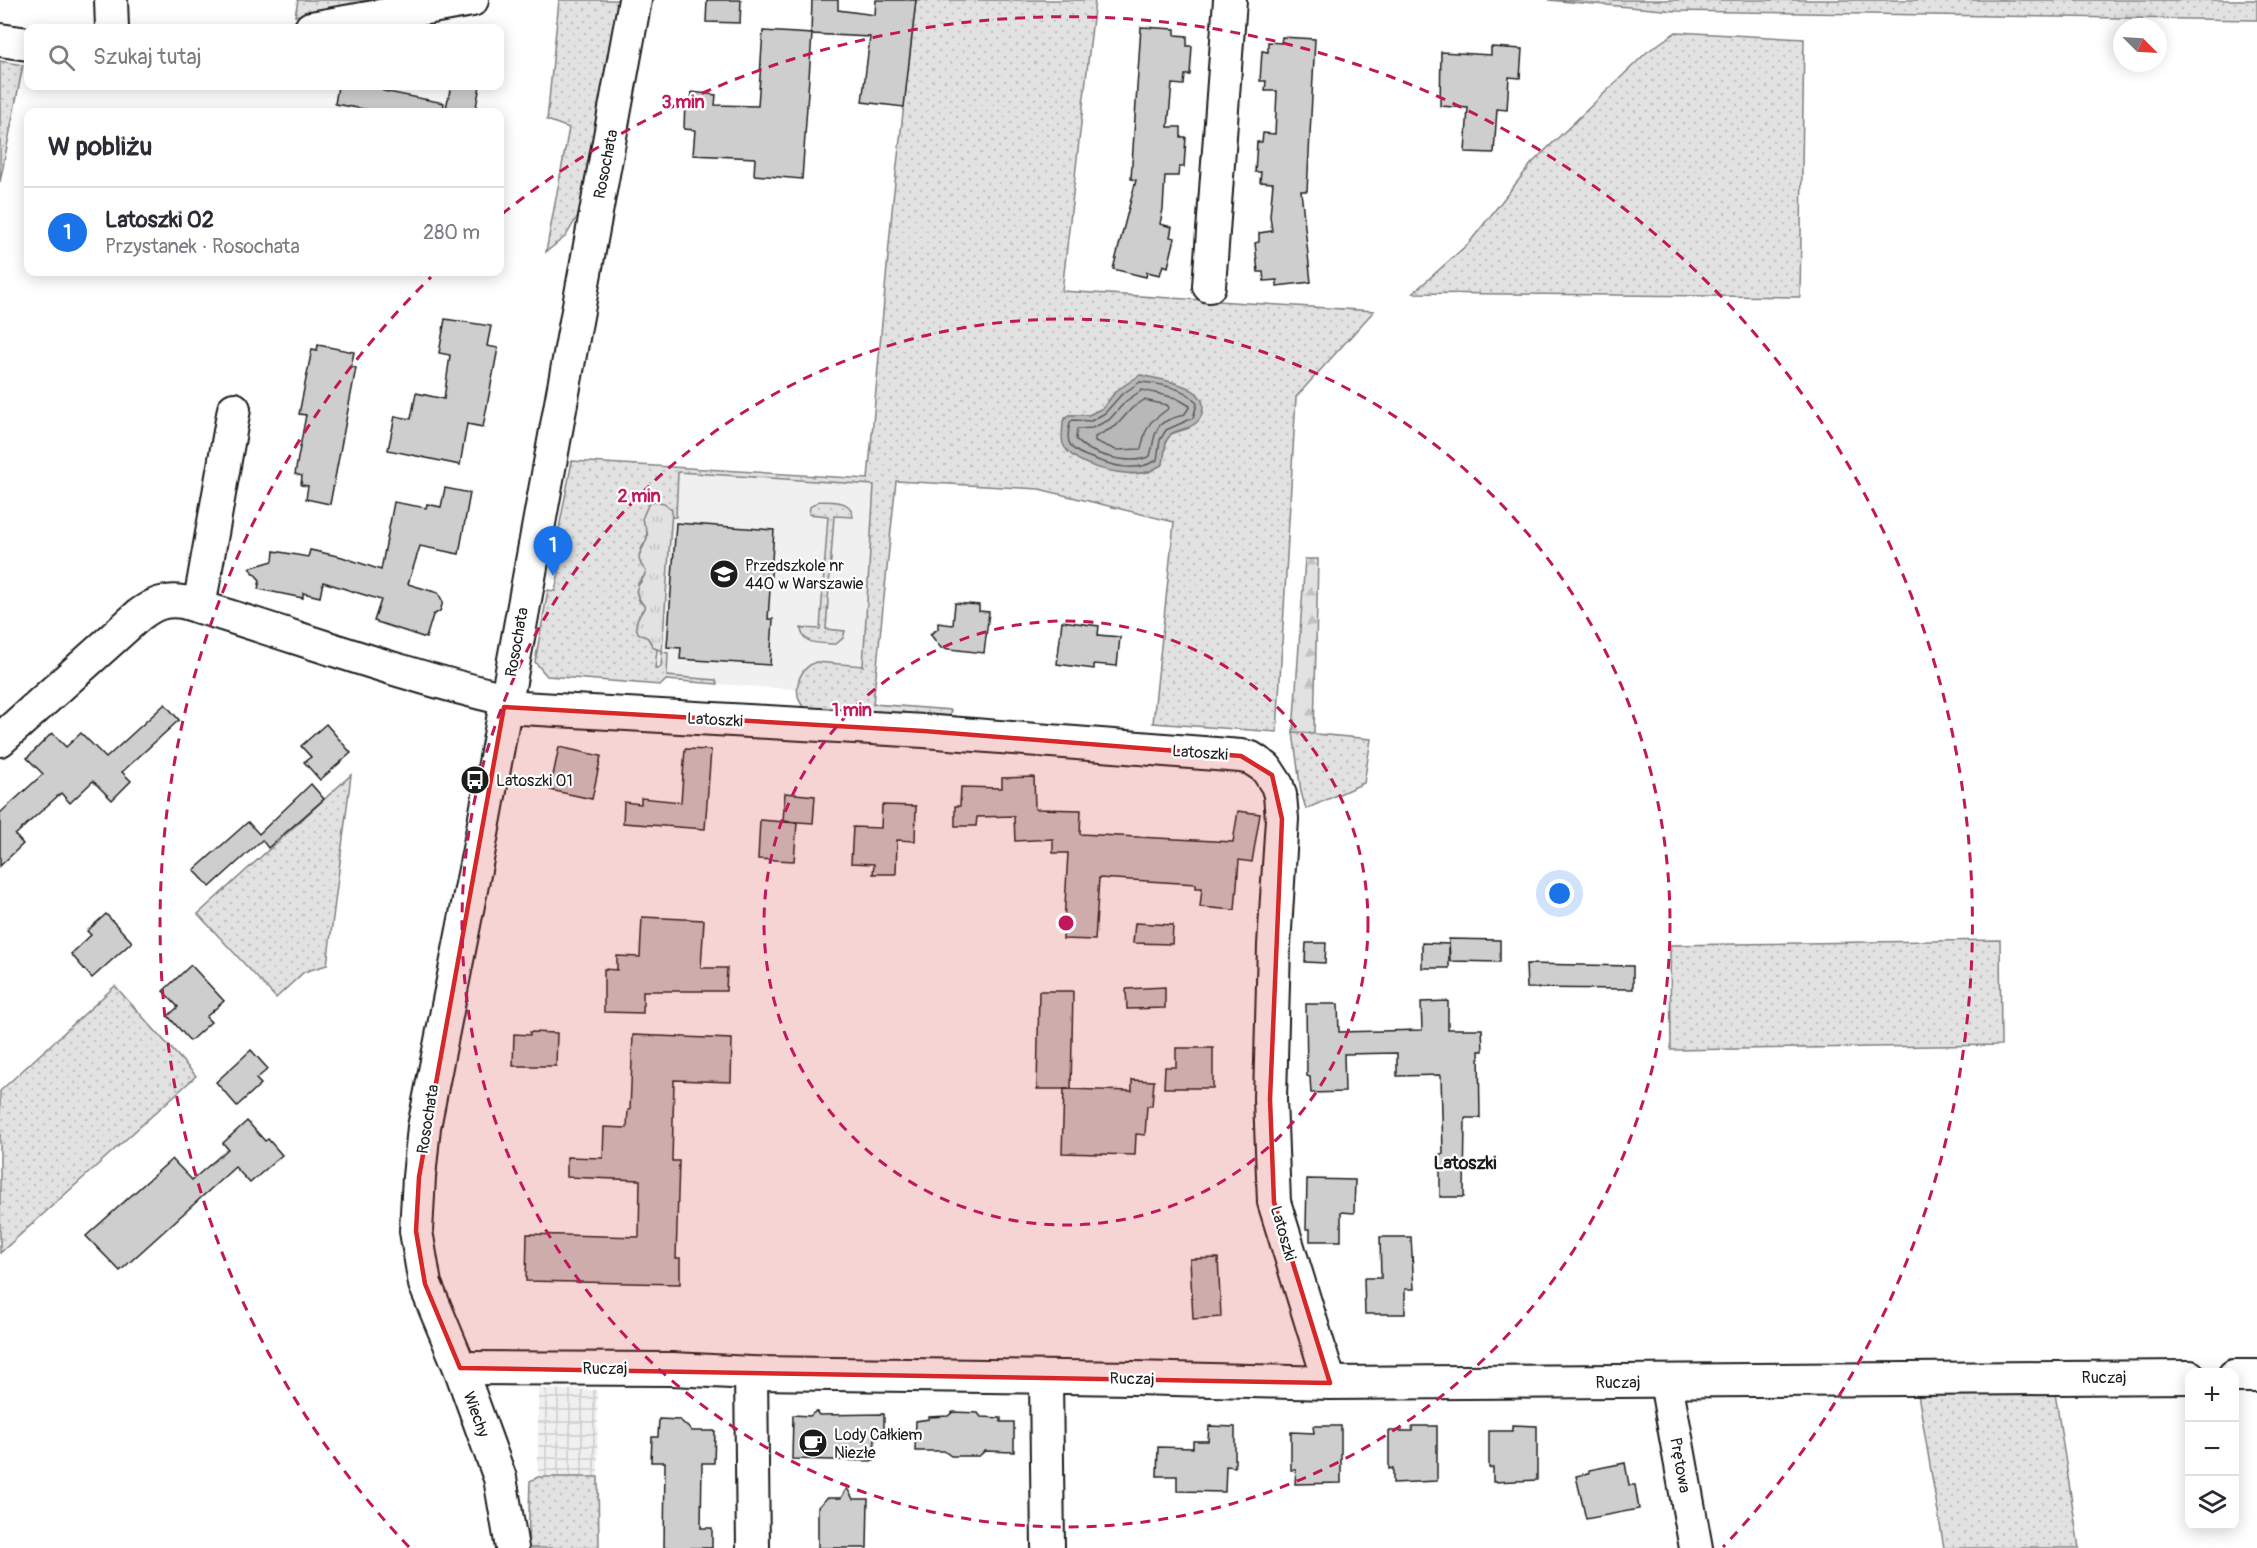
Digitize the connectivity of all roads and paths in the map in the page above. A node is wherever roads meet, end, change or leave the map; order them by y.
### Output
1 (111, 0) edge
2 (472, 0) edge
3 (635, 0) edge
4 (1230, 0) edge
5 (112, 24) edge
6 (334, 24) edge
7 (0, 40) edge
8 (24, 43) edge
9 (1209, 286) dead end
10 (234, 409) dead end
11 (198, 607) junction
12 (505, 703) junction
13 (0, 740) edge
14 (425, 1284) joint
15 (460, 1368) junction
16 (751, 1373) junction
17 (2239, 1376) edge
18 (2257, 1376) edge
19 (2185, 1377) edge
20 (1046, 1378) junction
21 (1666, 1382) junction
22 (1330, 1383) junction
23 (512, 1548) edge
24 (753, 1548) edge
25 (1047, 1548) edge
26 (1696, 1548) edge

1 - 5 street
2 - 6 street
3 - 12 street, Rosochata
4 - 9 street
7 - 8 street
10 - 11 street
11 - 12 street, Latoszki
11 - 13 street, Latoszki
12 - 14 street, Rosochata
12 - 22 street, Latoszki
14 - 15 street, Wiechy
15 - 16 street, Ruczaj
15 - 23 street, Wiechy
16 - 20 street, Ruczaj
16 - 24 street
17 - 18 street
19 - 21 street, Ruczaj
20 - 22 street, Ruczaj
20 - 25 street
21 - 22 street, Ruczaj
21 - 26 street, Prętowa

